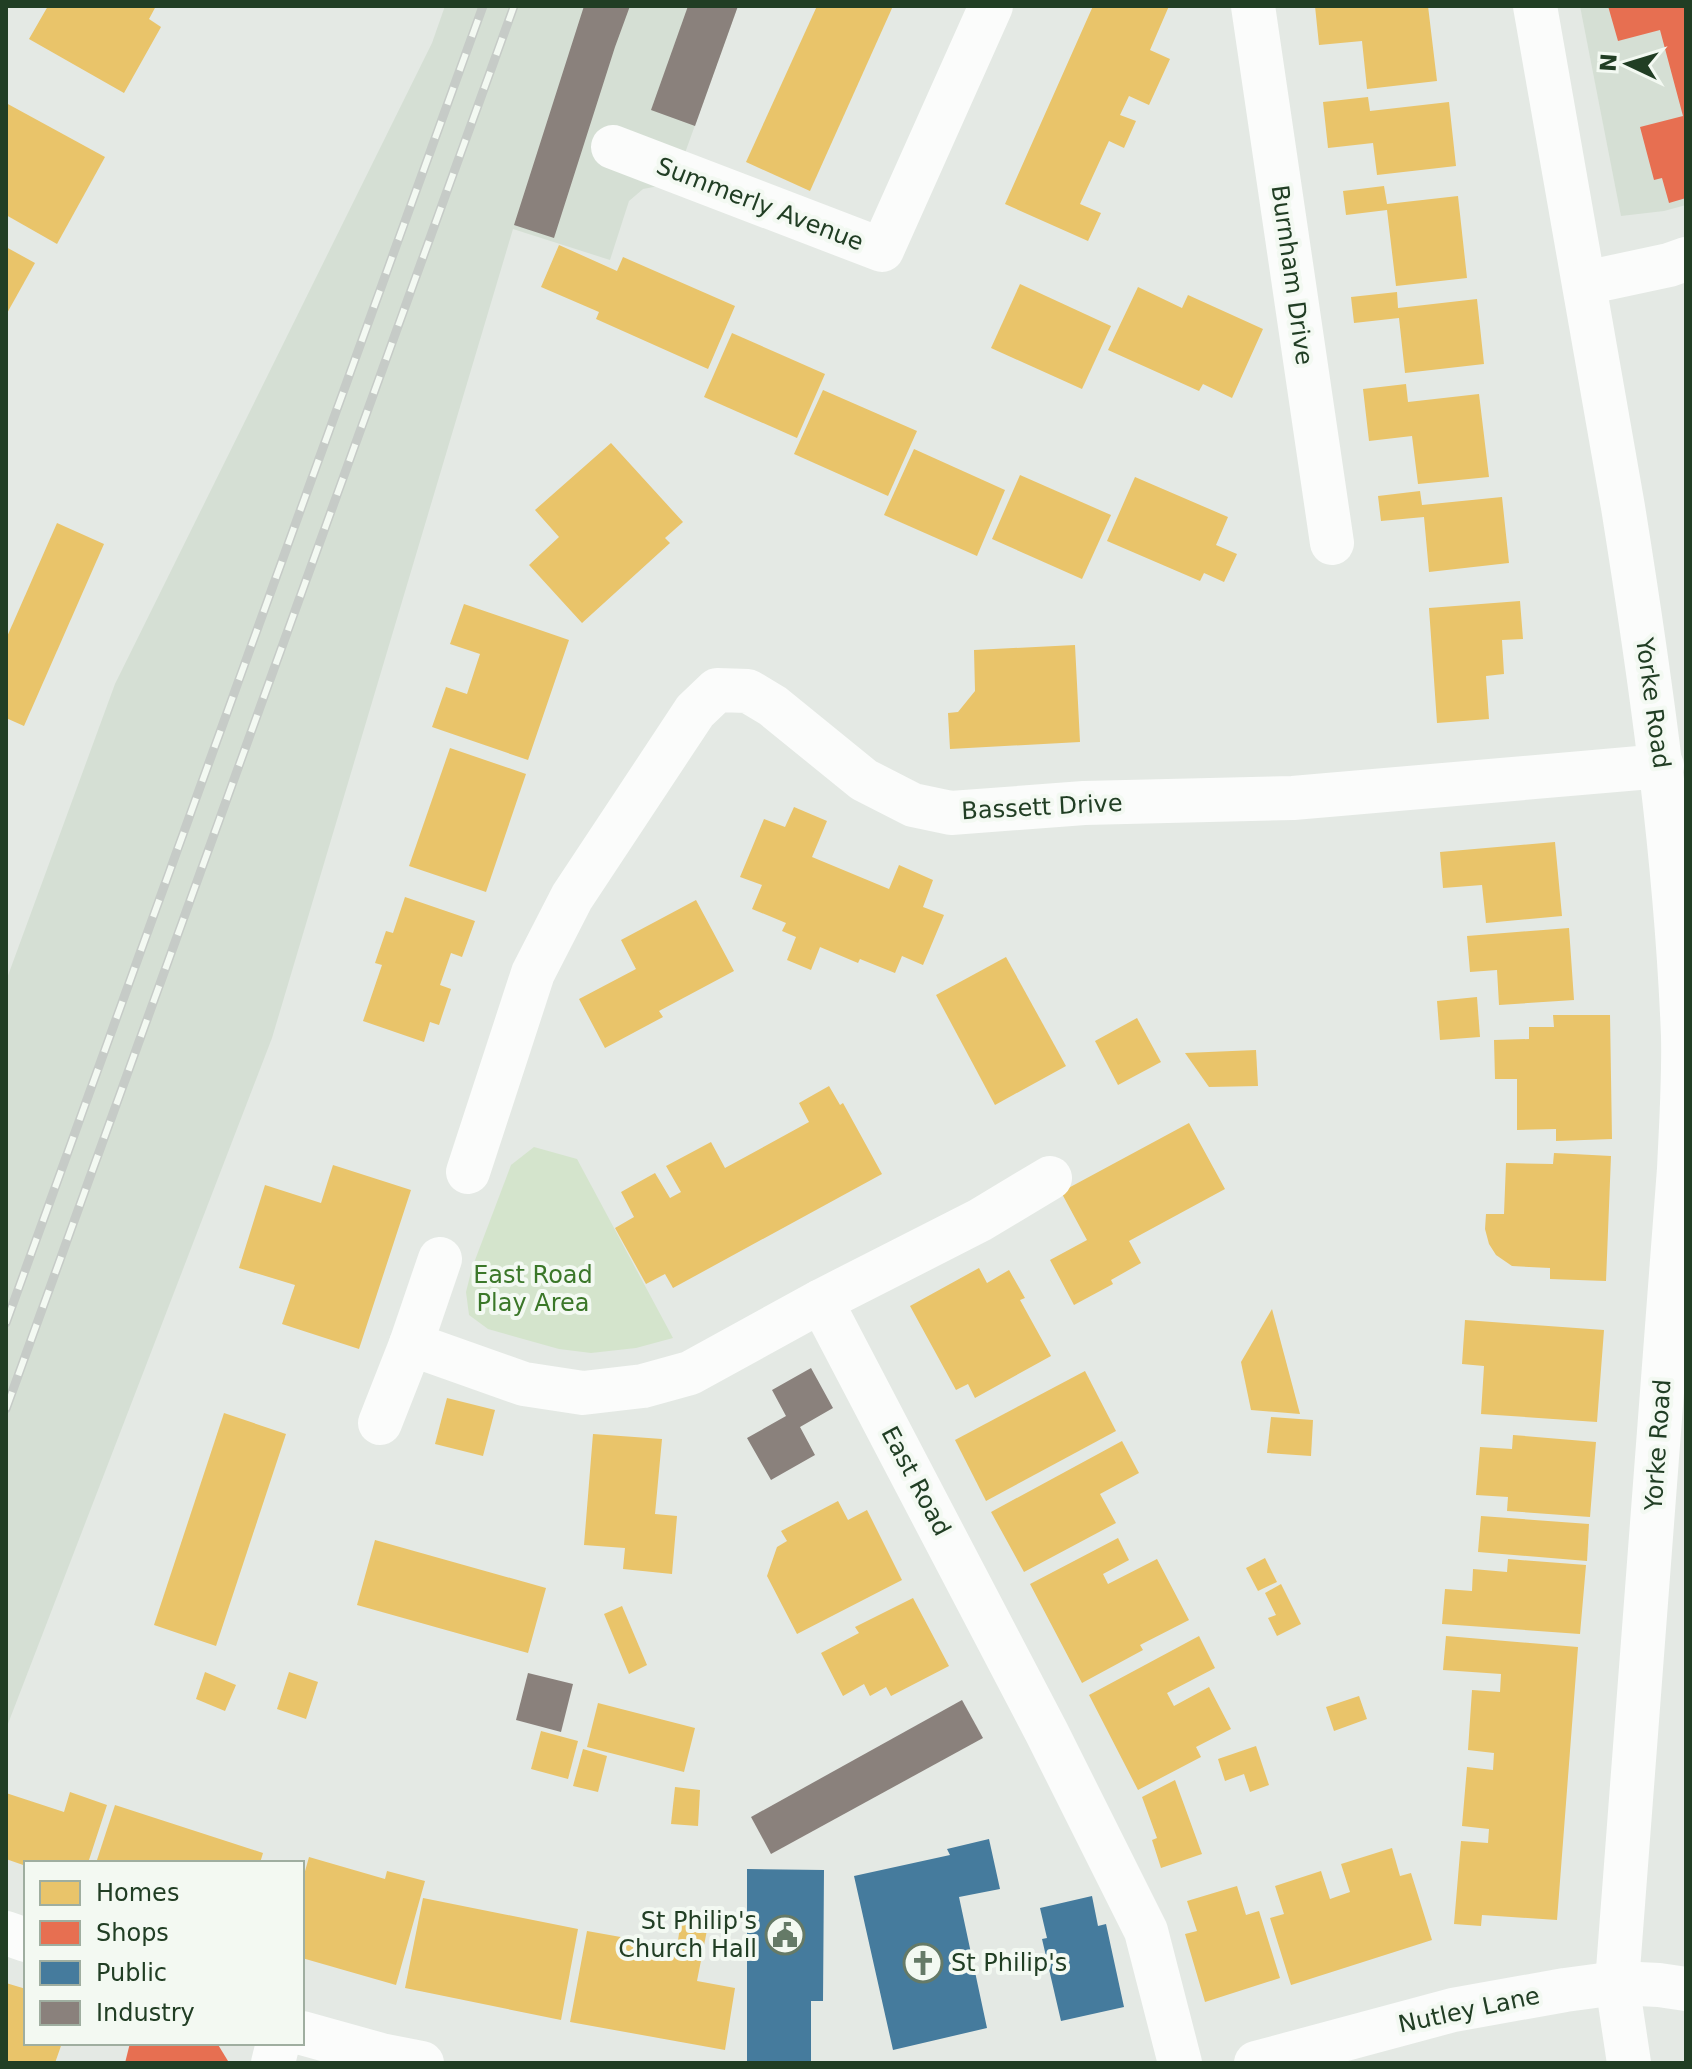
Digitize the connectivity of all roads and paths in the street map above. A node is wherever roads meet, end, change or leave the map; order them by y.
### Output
1 (991, 6) edge
2 (1253, 6) edge
3 (1535, 6) edge
4 (613, 147) dead end
5 (1686, 259) edge
6 (1585, 283) junction
7 (1332, 543) dead end
8 (1662, 766) junction
9 (1684, 1106) edge
10 (468, 1172) dead end
11 (1050, 1178) dead end
12 (440, 1259) dead end
13 (821, 1301) junction
14 (411, 1344) junction
15 (380, 1423) dead end
16 (1652, 1986) edge
17 (304, 2034) edge
18 (422, 2063) edge
19 (1180, 2063) edge
20 (1256, 2063) edge
21 (1629, 2063) edge

1 - 4 street, Summerly Avenue
2 - 7 street, Burnham Drive
3 - 6 street, Yorke Road
5 - 6 street
6 - 8 street, Yorke Road
8 - 9 street, Yorke Road
8 - 10 street, Bassett Drive
9 - 16 street, Yorke Road
11 - 13 street
12 - 14 street
13 - 14 street
13 - 19 street, East Road
14 - 15 street
16 - 20 street, Nutley Lane
16 - 21 street, Yorke Road
17 - 18 street

